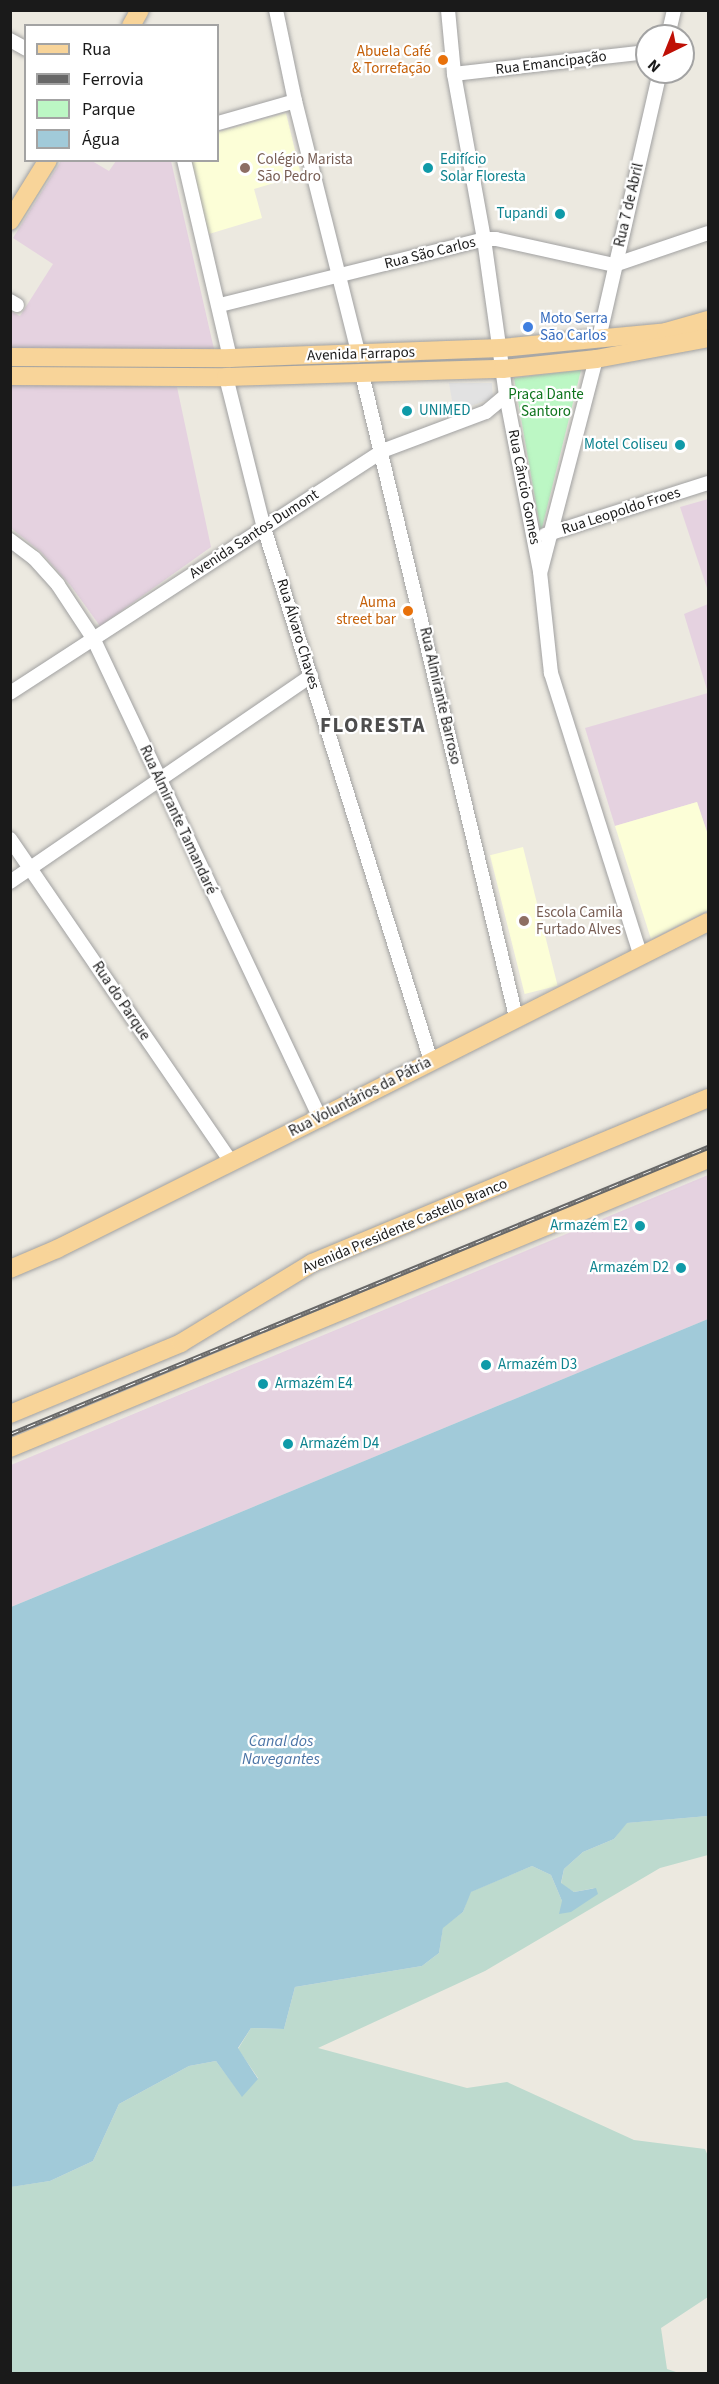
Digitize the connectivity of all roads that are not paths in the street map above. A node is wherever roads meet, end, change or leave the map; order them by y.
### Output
1 (140, 10) edge
2 (276, 10) edge
3 (448, 10) edge
4 (132, 24) edge
5 (10, 40) edge
6 (24, 48) edge
7 (635, 53) edge
8 (454, 74) junction
9 (657, 84) edge
10 (295, 100) junction
11 (219, 123) edge
12 (47, 162) edge
13 (184, 162) edge
14 (10, 221) edge
15 (708, 233) edge
16 (484, 239) junction
17 (614, 265) junction
18 (338, 277) junction
19 (220, 305) junction
20 (708, 320) edge
21 (599, 338) junction
22 (708, 338) edge
23 (501, 348) junction
24 (359, 355) junction
25 (10, 357) edge
26 (230, 358) junction
27 (596, 359) junction
28 (503, 369) junction
29 (363, 374) junction
30 (10, 376) edge
31 (226, 377) junction
32 (506, 395) junction
33 (382, 451) junction
34 (708, 483) edge
35 (264, 528) junction
36 (551, 533) junction
37 (533, 539) junction
38 (10, 540) edge
39 (540, 572) junction
40 (93, 638) junction
41 (311, 676) junction
42 (10, 693) edge
43 (159, 781) junction
44 (10, 839) edge
45 (31, 868) junction
46 (10, 882) edge
47 (708, 921) edge
48 (640, 954) junction
49 (516, 1017) junction
50 (431, 1061) junction
51 (708, 1098) edge
52 (320, 1118) junction
53 (708, 1159) edge
54 (231, 1162) junction
55 (10, 1269) edge
56 (10, 1414) edge
57 (10, 1448) edge

1 - 4 main road
2 - 10 street
3 - 8 street, Rua Câncio Gomes
5 - 6 street
7 - 8 street, Rua Emancipação
8 - 16 street, Rua Câncio Gomes
9 - 17 street, Rua 7 de Abril
10 - 11 street
10 - 18 street
12 - 14 main road
13 - 19 street
15 - 17 street
16 - 17 street, Rua São Carlos
16 - 18 street, Rua São Carlos
16 - 23 street, Rua Câncio Gomes
17 - 21 street, Rua 7 de Abril
18 - 19 street, Rua São Carlos
18 - 24 street
19 - 26 street
20 - 21 main road, Avenida Farrapos
21 - 23 main road, Avenida Farrapos
22 - 27 main road, Avenida Farrapos
23 - 24 main road, Avenida Farrapos
23 - 28 street, Rua Câncio Gomes
24 - 26 main road, Avenida Farrapos
25 - 26 main road, Avenida Farrapos
27 - 28 main road, Avenida Farrapos
27 - 36 street
28 - 29 main road, Avenida Farrapos
28 - 32 street, Rua Câncio Gomes
29 - 31 main road, Avenida Farrapos
29 - 33 street, Rua Almirante Barroso
30 - 31 main road, Avenida Farrapos
31 - 35 street, Rua Álvaro Chaves
32 - 33 street, Avenida Santos Dumont
32 - 37 street, Rua Câncio Gomes
33 - 35 street, Avenida Santos Dumont
33 - 49 street, Rua Almirante Barroso
34 - 36 street, Rua Leopoldo Froes
35 - 40 street, Avenida Santos Dumont
35 - 41 street, Rua Álvaro Chaves
36 - 37 street, Rua Leopoldo Froes
36 - 39 street
37 - 39 street, Rua Câncio Gomes
38 - 40 street, Rua Almirante Tamandaré
39 - 48 street, Rua Câncio Gomes
40 - 42 street, Avenida Santos Dumont
40 - 43 street, Rua Almirante Tamandaré
41 - 43 street
41 - 50 street, Rua Álvaro Chaves
43 - 45 street
43 - 52 street, Rua Almirante Tamandaré
44 - 45 street, Rua do Parque
45 - 46 street
45 - 54 street, Rua do Parque
47 - 48 main road, Rua Voluntários da Pátria
48 - 49 main road, Rua Voluntários da Pátria
49 - 50 main road, Rua Voluntários da Pátria
50 - 52 main road, Rua Voluntários da Pátria
51 - 56 main road, Avenida Presidente Castello Branco
52 - 54 main road, Rua Voluntários da Pátria
53 - 57 main road
54 - 55 main road, Rua Voluntários da Pátria

